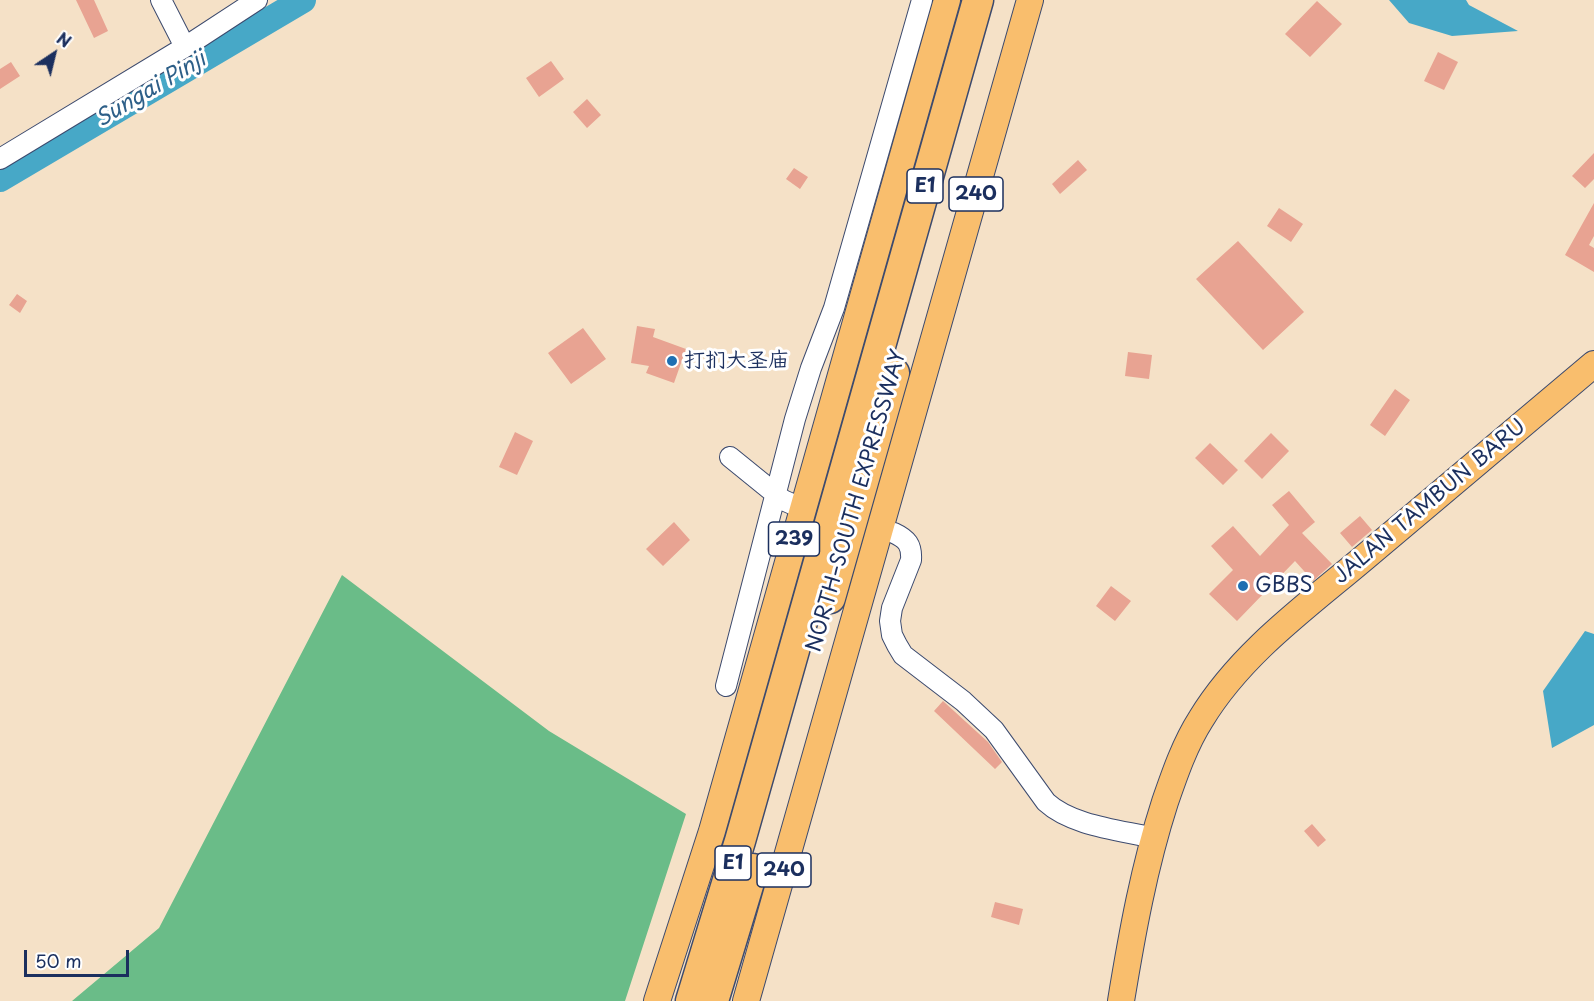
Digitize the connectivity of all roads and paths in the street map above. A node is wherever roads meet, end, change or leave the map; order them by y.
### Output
1 (160, 0) edge
2 (257, 0) edge
3 (922, 0) edge
4 (947, 0) edge
5 (978, 0) edge
6 (998, 0) edge
7 (1030, 0) edge
8 (185, 47) junction
9 (0, 159) edge
10 (1594, 364) edge
11 (730, 457) dead end
12 (783, 499) junction
13 (894, 533) dead end
14 (726, 686) dead end
15 (1154, 838) junction
16 (657, 1001) edge
17 (691, 1001) edge
18 (713, 1001) edge
19 (746, 1001) edge
20 (1120, 1001) edge

1 - 8 street
2 - 8 street
3 - 12 street
4 - 16 main road, 239
5 - 17 highway, NORTH–SOUTH EXPRESSWAY / E1
6 - 18 highway, NORTH–SOUTH EXPRESSWAY / E1
7 - 19 main road, 240
8 - 9 street
10 - 15 main road, JALAN TAMBUN BARU
11 - 12 street
12 - 14 street
13 - 15 street
15 - 20 main road, JALAN TAMBUN BARU

